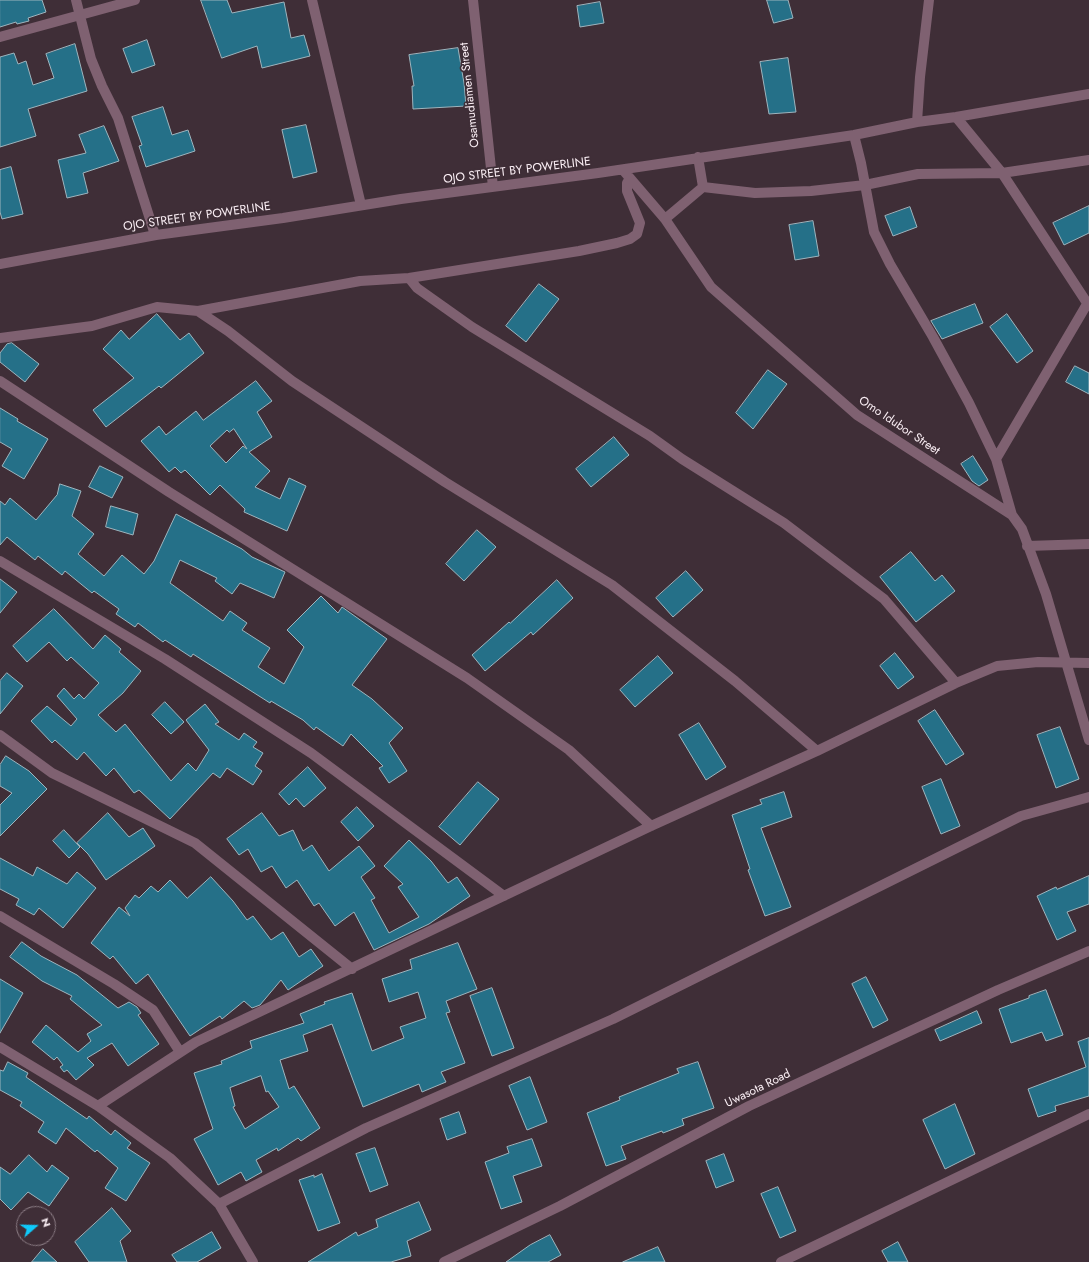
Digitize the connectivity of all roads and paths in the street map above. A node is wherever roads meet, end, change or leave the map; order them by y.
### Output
1 (76, 0) edge
2 (135, 0) edge
3 (312, 0) edge
4 (474, 0) edge
5 (928, 0) edge
6 (80, 16) junction
7 (0, 37) edge
8 (1088, 97) edge
9 (956, 117) junction
10 (917, 122) junction
11 (854, 135) junction
12 (698, 157) junction
13 (1089, 160) edge
14 (622, 170) junction
15 (1002, 173) junction
16 (630, 178) junction
17 (865, 185) junction
18 (703, 187) junction
19 (493, 188) junction
20 (361, 205) junction
21 (666, 219) junction
22 (155, 235) junction
23 (0, 264) edge
24 (409, 278) junction
25 (1088, 305) edge
26 (198, 311) junction
27 (0, 338) edge
28 (0, 381) edge
29 (996, 459) junction
30 (1012, 515) junction
31 (1089, 544) edge
32 (1027, 546) junction
33 (0, 560) edge
34 (1066, 661) junction
35 (1089, 663) edge
36 (956, 683) junction
37 (0, 735) edge
38 (1089, 740) edge
39 (817, 750) junction
40 (1089, 797) edge
41 (651, 826) junction
42 (504, 896) junction
43 (0, 916) edge
44 (1089, 951) edge
45 (352, 969) junction
46 (0, 1047) edge
47 (180, 1052) junction
48 (98, 1106) junction
49 (1089, 1114) edge
50 (219, 1204) junction
51 (253, 1262) edge
52 (444, 1262) edge
53 (781, 1262) edge

1 - 6 street
2 - 6 street
3 - 20 street
4 - 19 street, Osamudiamen Street
5 - 10 street
6 - 7 street
6 - 22 street
8 - 9 street, OJO STREET BY POWERLINE
9 - 10 street, OJO STREET BY POWERLINE
9 - 15 street
10 - 11 street, OJO STREET BY POWERLINE
11 - 12 street, OJO STREET BY POWERLINE
11 - 17 street
12 - 14 street, OJO STREET BY POWERLINE
12 - 18 street
13 - 15 street
14 - 16 street, Omo Idubor Street
14 - 19 street, OJO STREET BY POWERLINE
15 - 17 street
15 - 25 street
16 - 21 street, Omo Idubor Street
16 - 24 street
17 - 18 street
17 - 29 street
18 - 21 street
19 - 20 street, OJO STREET BY POWERLINE
20 - 22 street, OJO STREET BY POWERLINE
21 - 30 street, Omo Idubor Street
22 - 23 street, OJO STREET BY POWERLINE
24 - 26 street
24 - 36 street
25 - 29 street
26 - 27 street
26 - 39 street
28 - 41 street
29 - 30 street
30 - 32 street, Omo Idubor Street
31 - 32 street
32 - 34 street, Omo Idubor Street
33 - 42 street
34 - 35 street
34 - 36 street
34 - 38 street, Omo Idubor Street
36 - 39 street
37 - 45 street
39 - 41 street
40 - 50 street
41 - 42 street
42 - 45 street
43 - 47 street
44 - 52 street, Uwasota Road
45 - 47 street
46 - 48 street
47 - 48 street
48 - 50 street
49 - 53 street
50 - 51 street

